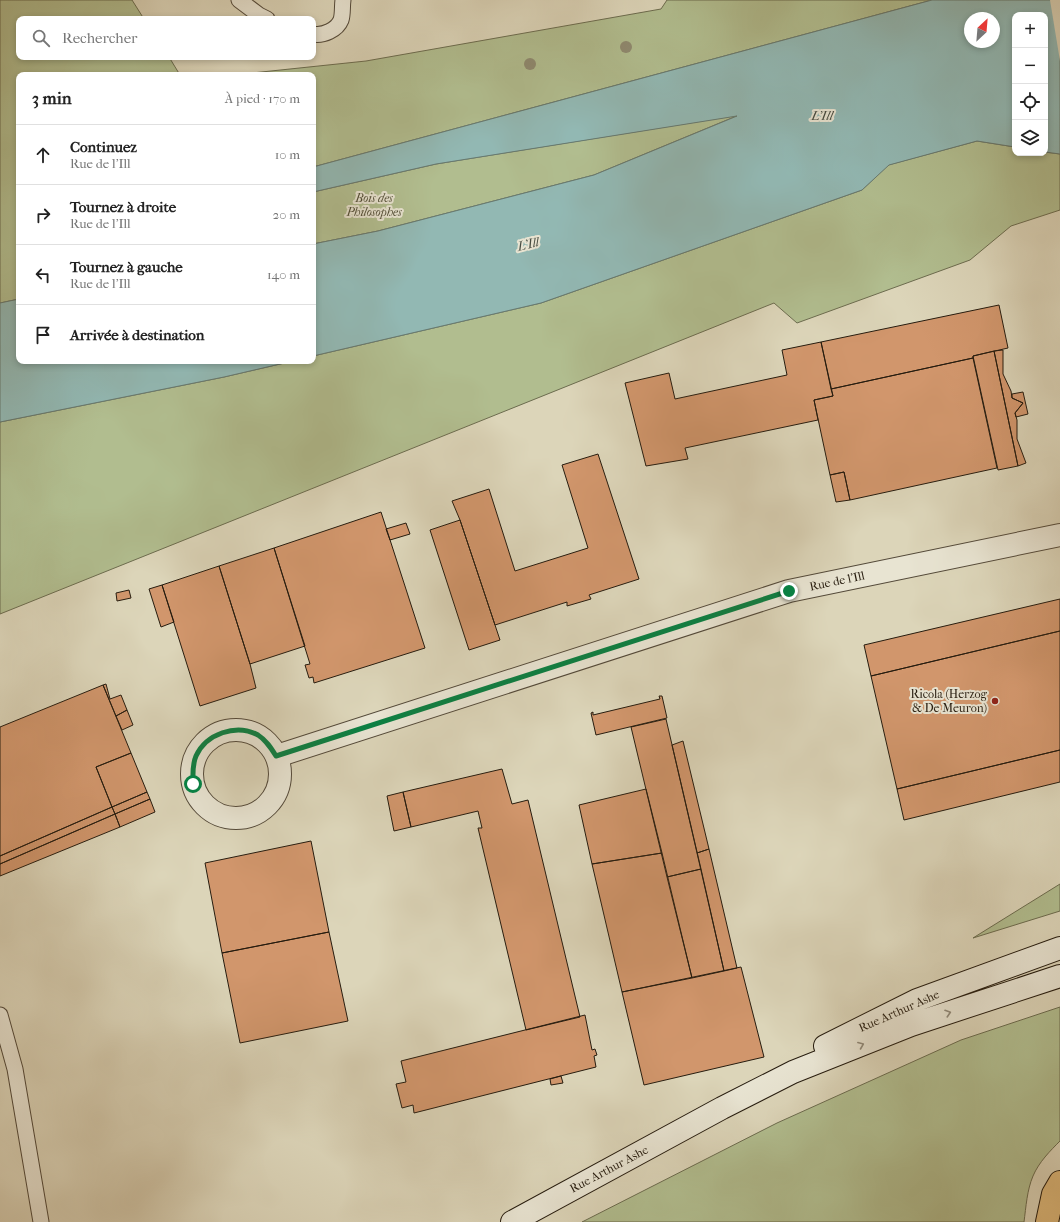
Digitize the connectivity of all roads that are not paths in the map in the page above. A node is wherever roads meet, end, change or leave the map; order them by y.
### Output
1 (239, 0) edge
2 (343, 0) edge
3 (261, 16) edge
4 (316, 34) edge
5 (1060, 535) edge
6 (276, 756) dead end
7 (1060, 935) edge
8 (1060, 948) edge
9 (1060, 976) edge
10 (949, 988) junction
11 (0, 1015) edge
12 (748, 1095) junction
13 (1060, 1182) edge
14 (41, 1222) edge
15 (512, 1222) edge
16 (1047, 1222) edge

1 - 3 lane
2 - 4 lane
5 - 6 main road, Rue de l'Ill
7 - 10 main road
8 - 10 main road, Rue Arthur Ashe
12 -> 9 main road, Rue Arthur Ashe
10 - 12 main road, Rue Arthur Ashe
11 - 14 lane
12 - 15 main road, Rue Arthur Ashe
13 - 16 main road

